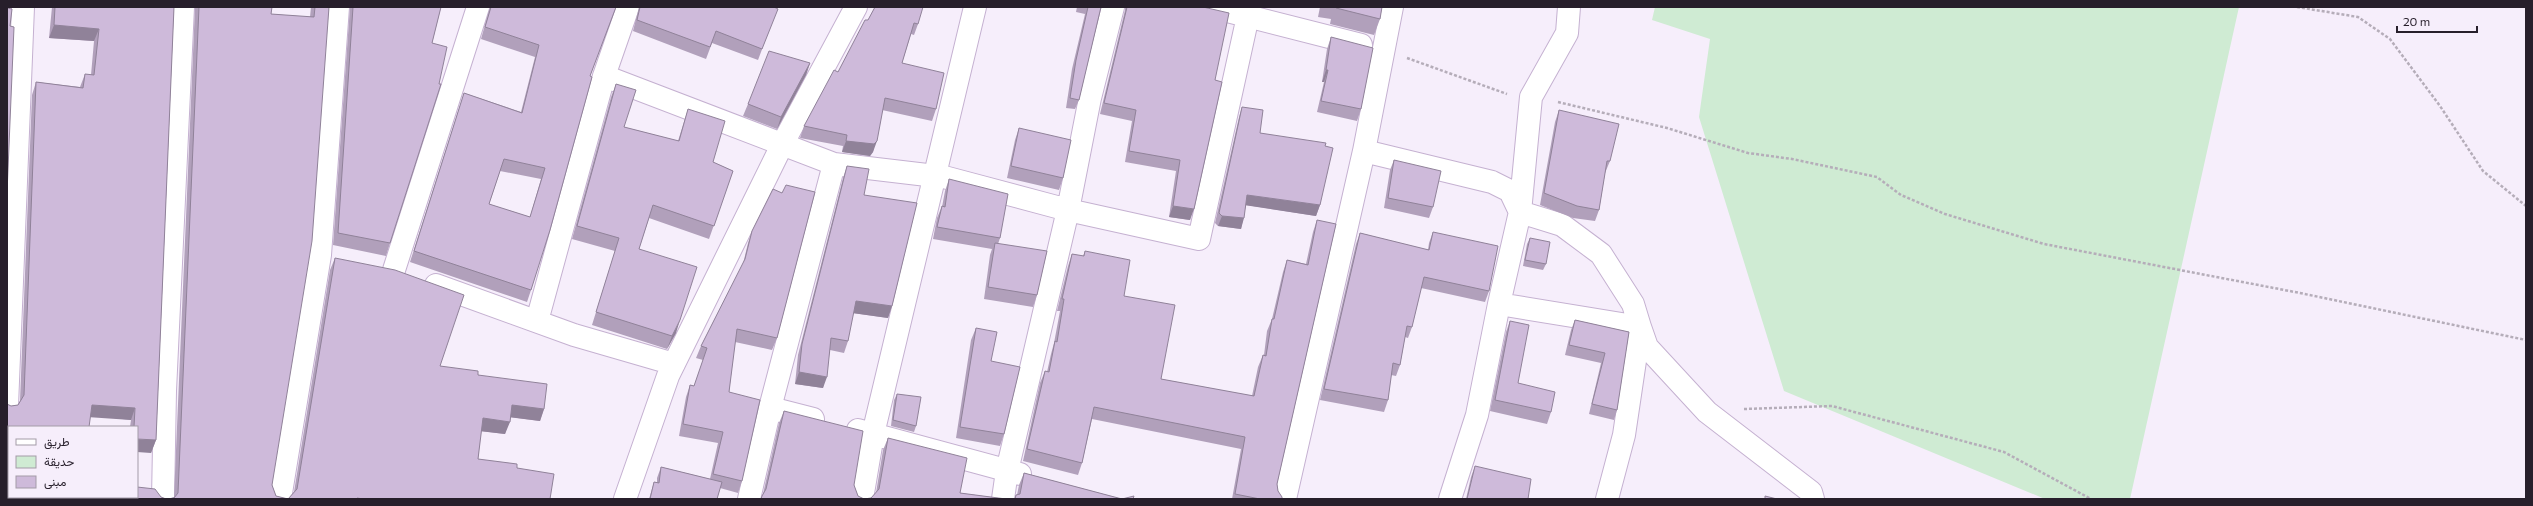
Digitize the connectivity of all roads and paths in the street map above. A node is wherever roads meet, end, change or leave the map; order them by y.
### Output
1 (23, 7) edge
2 (183, 7) edge
3 (338, 7) edge
4 (478, 7) edge
5 (628, 7) edge
6 (856, 7) edge
7 (975, 7) edge
8 (1113, 7) edge
9 (1212, 7) edge
10 (1392, 7) edge
11 (1569, 7) edge
12 (2297, 7) edge
13 (1248, 16) junction
14 (1383, 50) junction
15 (604, 76) junction
16 (1531, 98) junction
17 (783, 143) junction
18 (1364, 150) junction
19 (834, 164) junction
20 (935, 176) junction
21 (2526, 206) edge
22 (1068, 210) junction
23 (1520, 212) junction
24 (320, 255) junction
25 (342, 260) edge
26 (372, 265) edge
27 (394, 270) junction
28 (1499, 304) junction
29 (9, 306) edge
30 (536, 321) junction
31 (1640, 327) junction
32 (2526, 340) edge
33 (674, 364) junction
34 (7, 406) edge
35 (770, 408) junction
36 (1707, 412) junction
37 (873, 434) junction
38 (1007, 471) junction
39 (1037, 478) edge
40 (163, 499) edge
41 (280, 499) edge
42 (625, 499) edge
43 (748, 499) edge
44 (862, 499) edge
45 (1003, 499) edge
46 (1285, 499) edge
47 (1450, 499) edge
48 (1607, 499) edge
49 (1813, 499) edge
50 (2091, 499) edge

1 - 29 street
2 - 40 street
3 - 24 street
4 - 27 street
5 - 15 street
6 - 17 street
7 - 20 street
8 - 22 street
9 - 13 street
10 - 14 street
11 - 16 street
12 - 21 path
13 - 14 street
13 - 22 street
14 - 16 path
14 - 18 street
15 - 17 street
15 - 30 street
16 - 23 street
16 - 32 path
17 - 19 street
17 - 33 street
18 - 23 street
18 - 46 street
19 - 20 street
19 - 35 street
20 - 22 street
20 - 37 street
22 - 38 street
23 - 28 street
23 - 31 street
24 - 25 street
24 - 41 street
26 - 27 street
27 - 30 street
28 - 31 street
28 - 47 street
29 - 34 street
30 - 33 street
31 - 36 street
31 - 48 street
33 - 42 street
35 - 37 street
35 - 43 street
36 - 49 street
36 - 50 path
37 - 38 street
37 - 44 street
38 - 39 street
38 - 45 street

